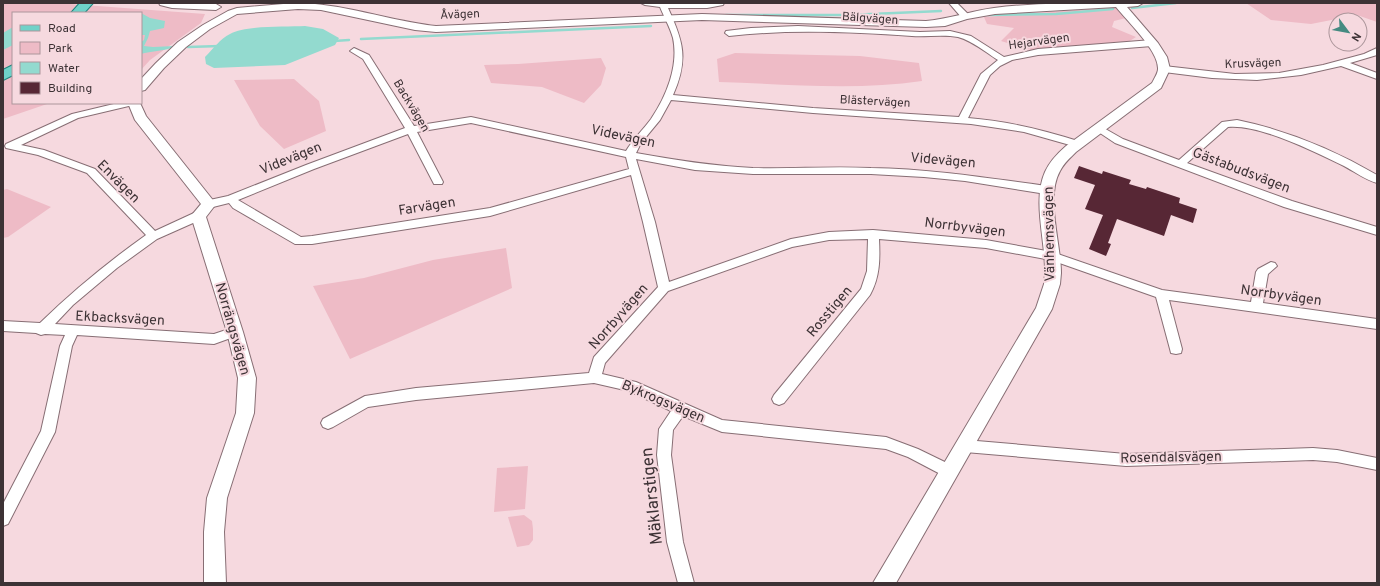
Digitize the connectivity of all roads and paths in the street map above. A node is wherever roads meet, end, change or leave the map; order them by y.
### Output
1 (76, 3) edge
2 (87, 3) edge
3 (164, 3) edge
4 (249, 3) edge
5 (645, 3) edge
6 (720, 3) edge
7 (953, 3) edge
8 (1138, 3) edge
9 (663, 5) junction
10 (1120, 5) junction
11 (218, 7) edge
12 (264, 8) junction
13 (67, 12) edge
14 (78, 12) edge
15 (235, 12) junction
16 (965, 16) junction
17 (669, 19) junction
18 (207, 25) junction
19 (729, 33) dead end
20 (1152, 43) junction
21 (354, 51) dead end
22 (1377, 51) edge
23 (1003, 60) junction
24 (12, 61) edge
25 (1341, 63) junction
26 (3, 67) edge
27 (1164, 69) junction
28 (12, 70) edge
29 (3, 76) edge
30 (1377, 76) edge
31 (142, 86) edge
32 (668, 98) junction
33 (126, 104) edge
34 (134, 104) edge
35 (962, 120) junction
36 (1099, 129) junction
37 (410, 130) junction
38 (1077, 144) junction
39 (7, 146) edge
40 (630, 155) junction
41 (1181, 163) junction
42 (634, 171) junction
43 (1377, 180) edge
44 (438, 182) dead end
45 (1046, 190) junction
46 (231, 199) junction
47 (203, 210) junction
48 (1377, 230) edge
49 (873, 234) junction
50 (153, 236) junction
51 (1052, 256) junction
52 (1271, 266) dead end
53 (664, 288) junction
54 (1160, 294) junction
55 (1256, 307) junction
56 (1377, 324) edge
57 (3, 326) edge
58 (41, 330) junction
59 (73, 331) junction
60 (235, 332) junction
61 (1176, 349) dead end
62 (594, 378) junction
63 (780, 399) dead end
64 (680, 409) junction
65 (328, 423) dead end
66 (965, 446) junction
67 (1377, 464) edge
68 (948, 471) junction
69 (3, 519) edge
70 (215, 583) edge
71 (686, 583) edge
72 (884, 583) edge

1 - 13 main road
2 - 14 main road
3 - 11 street
4 - 12 street, Åvägen
4 - 15 street
5 - 9 street
6 - 9 street
7 - 16 street
8 - 10 street, Åvägen
9 - 17 street
10 - 16 street, Åvägen
10 - 20 street
11 - 15 street
11 - 18 street
12 - 15 street, Åvägen
12 - 17 street, Åvägen
15 - 18 street
16 - 17 street, Åvägen
17 - 32 street
18 - 31 street
19 - 23 street, Bälgvägen
20 - 23 street, Hejarvägen
20 - 27 street
21 - 37 street, Backvägen
22 - 25 street, Krusvägen
23 - 35 street, Hejarvägen
24 - 26 main road
25 - 27 street, Krusvägen
25 - 30 street
27 - 36 street, Vänhemsvägen
28 - 29 main road
32 - 35 street, Blästervägen
32 - 40 street
33 - 39 street
34 - 47 street, Norrängsvägen
35 - 38 street, Blästervägen
36 - 38 street, Vänhemsvägen
36 - 41 street, Gästabudsvägen
37 - 40 street, Videvägen
37 - 44 street, Backvägen
37 - 46 street, Videvägen
38 - 45 street, Vänhemsvägen
39 - 50 street, Envägen
40 - 42 street
40 - 45 street, Videvägen
41 - 43 street
41 - 48 street, Gästabudsvägen
42 - 46 street, Farvägen
42 - 53 street
45 - 51 street, Vänhemsvägen
46 - 47 street, Videvägen
47 - 50 street, Videvägen
47 - 60 street, Norrängsvägen
49 - 51 street, Norrbyvägen
49 - 53 street, Norrbyvägen
49 - 63 street, Rosstigen
50 - 58 street, Videvägen
51 - 54 street, Norrbyvägen
51 - 66 street, Vänhemsvägen
52 - 55 street
53 - 62 street, Norrbyvägen
54 - 55 street, Norrbyvägen
54 - 61 street
55 - 56 street, Norrbyvägen
57 - 58 street, Ekbacksvägen
58 - 59 street, Ekbacksvägen
59 - 60 street, Ekbacksvägen
59 - 69 street
60 - 70 street, Norrängsvägen
62 - 64 street, Bykrogsvägen
62 - 65 street, Bykrogsvägen
64 - 68 street, Bykrogsvägen
64 - 71 street, Mäklarstigen
66 - 67 street, Rosendalsvägen
66 - 68 street, Vänhemsvägen
68 - 72 street, Vänhemsvägen

